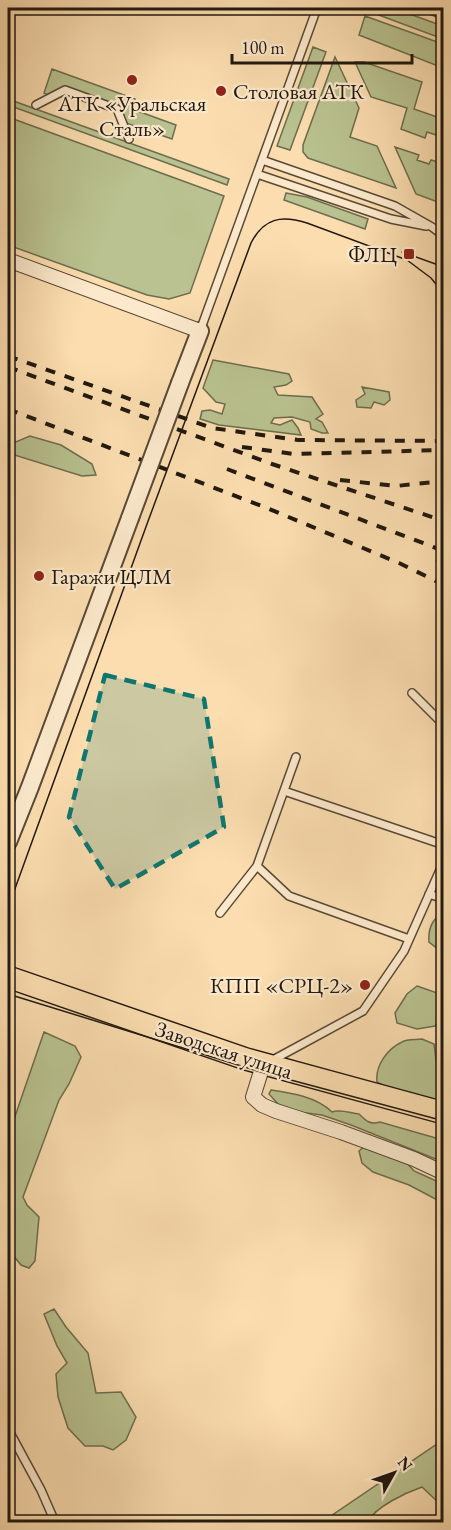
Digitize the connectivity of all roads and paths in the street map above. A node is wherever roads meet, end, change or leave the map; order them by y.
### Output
1 (317, 8) edge
2 (424, 8) edge
3 (444, 15) edge
4 (36, 105) dead end
5 (129, 138) dead end
6 (262, 160) junction
7 (257, 174) junction
8 (432, 227) junction
9 (444, 236) edge
10 (8, 260) edge
11 (200, 331) junction
12 (412, 693) dead end
13 (444, 725) edge
14 (296, 757) dead end
15 (284, 791) junction
16 (8, 842) edge
17 (444, 845) edge
18 (444, 861) edge
19 (257, 866) junction
20 (429, 894) junction
21 (444, 899) edge
22 (220, 913) dead end
23 (409, 939) junction
24 (8, 977) edge
25 (263, 1065) junction
26 (444, 1113) edge
27 (444, 1173) edge
28 (8, 1429) edge
29 (55, 1522) edge

1 - 6 lane
2 - 3 lane
4 - 5 lane
6 - 7 lane
6 - 8 lane
7 - 8 lane
7 - 11 lane
8 - 9 lane
10 - 11 street
11 - 16 street, bridge
12 - 13 lane
14 - 15 lane
15 - 17 lane
15 - 19 lane
18 - 20 lane
19 - 22 lane
19 - 23 lane
20 - 21 lane
20 - 23 lane
23 - 25 lane
24 - 25 main road, Заводская улица
25 - 26 main road, Заводская улица
25 - 27 street
28 - 29 lane

